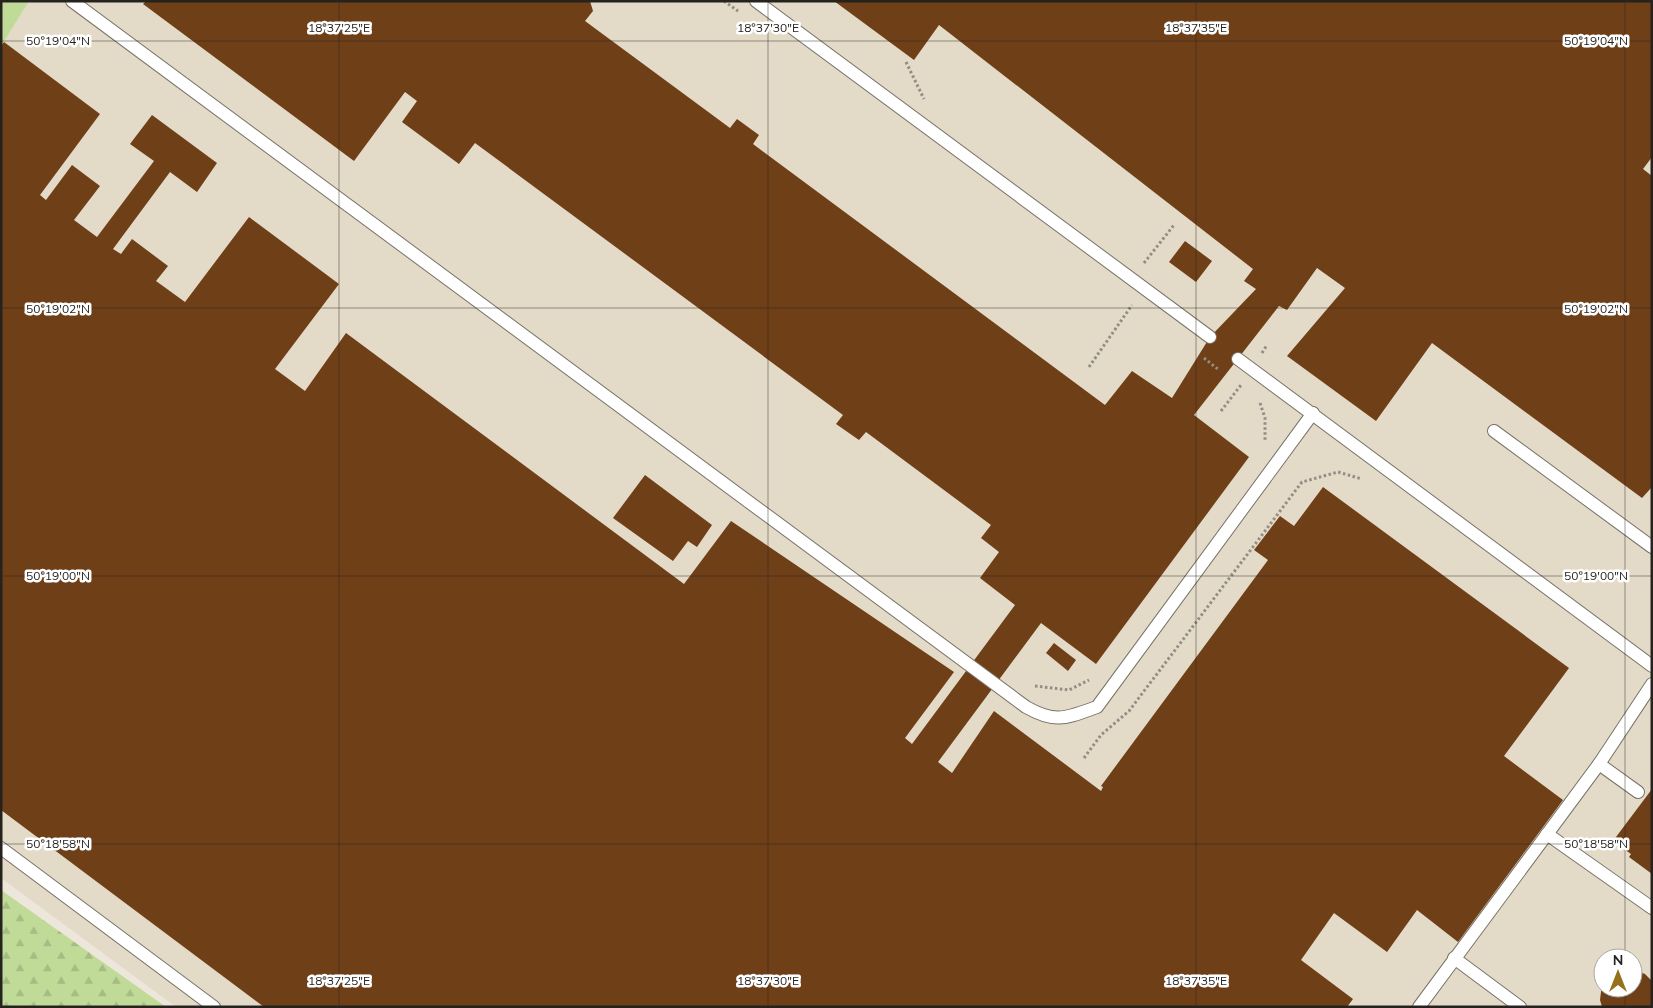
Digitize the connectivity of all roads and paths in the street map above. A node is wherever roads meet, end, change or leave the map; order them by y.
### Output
1 (72, 1) edge
2 (756, 1) edge
3 (1174, 225) dead end
4 (1131, 279) junction
5 (1132, 305) dead end
6 (1210, 337) dead end
7 (1238, 359) dead end
8 (1089, 367) dead end
9 (1240, 386) dead end
10 (1260, 400) dead end
11 (1222, 411) dead end
12 (1313, 413) junction
13 (1494, 431) dead end
14 (1266, 446) dead end
15 (1302, 482) dead end
16 (1652, 547) edge
17 (1652, 666) edge
18 (1087, 681) dead end
19 (1652, 684) edge
20 (1033, 686) dead end
21 (1084, 758) dead end
22 (1599, 764) junction
23 (1638, 792) dead end
24 (1547, 834) junction
25 (1, 848) edge
26 (1652, 908) edge
27 (1454, 958) junction
28 (214, 1007) edge
29 (1419, 1007) edge
30 (1520, 1007) edge

1 - 12 lane
2 - 4 lane
3 - 4 path
4 - 6 lane
5 - 8 path
7 - 12 lane
9 - 11 path
10 - 14 path
12 - 17 lane
13 - 16 lane
15 - 21 path
18 - 20 path
19 - 22 lane
22 - 23 lane
22 - 24 lane
24 - 26 lane
24 - 27 lane
25 - 28 lane
27 - 29 lane
27 - 30 lane

